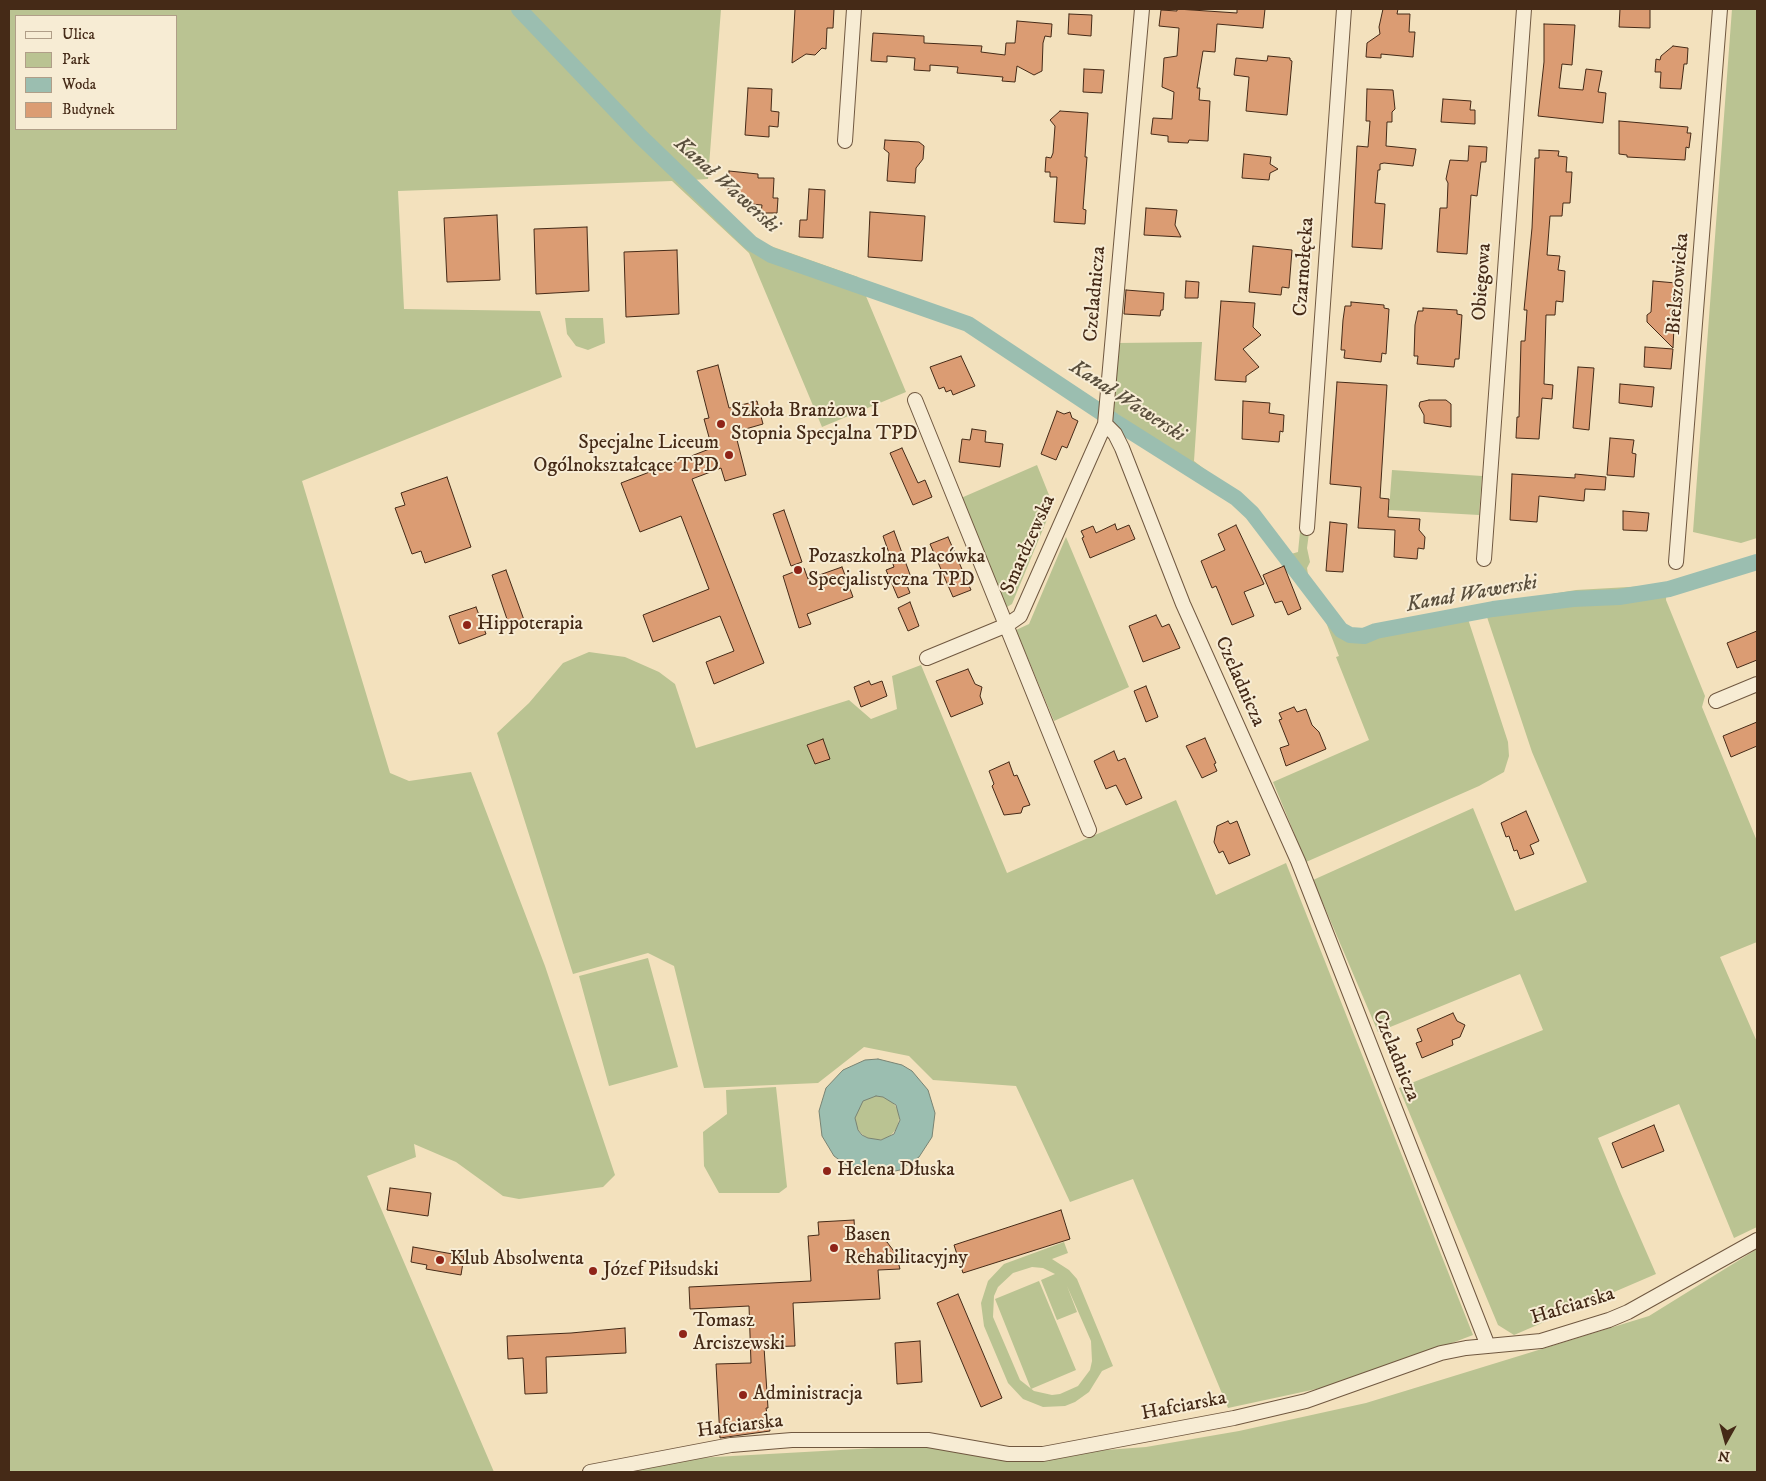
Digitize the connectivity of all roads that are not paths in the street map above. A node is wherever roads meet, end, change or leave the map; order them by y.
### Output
1 (854, 9) edge
2 (1142, 9) edge
3 (1344, 9) edge
4 (1524, 9) edge
5 (1720, 9) edge
6 (845, 141) dead end
7 (915, 400) dead end
8 (1105, 417) junction
9 (1307, 528) dead end
10 (1484, 559) dead end
11 (1676, 562) dead end
12 (1007, 624) junction
13 (926, 658) dead end
14 (1757, 684) edge
15 (1716, 700) dead end
16 (1089, 830) dead end
17 (1757, 1240) edge
18 (1488, 1346) junction
19 (590, 1472) edge

1 - 6 street
2 - 8 street, Czeladnicza
3 - 9 street, Czarnołęcka
4 - 10 street, Obiegowa
5 - 11 street, Bielszowicka
7 - 12 street
8 - 12 street, Smardzewska
8 - 18 street, Czeladnicza
12 - 13 street, Smardzewska
12 - 16 street
14 - 15 street
17 - 18 street, Hafciarska
18 - 19 street, Hafciarska

